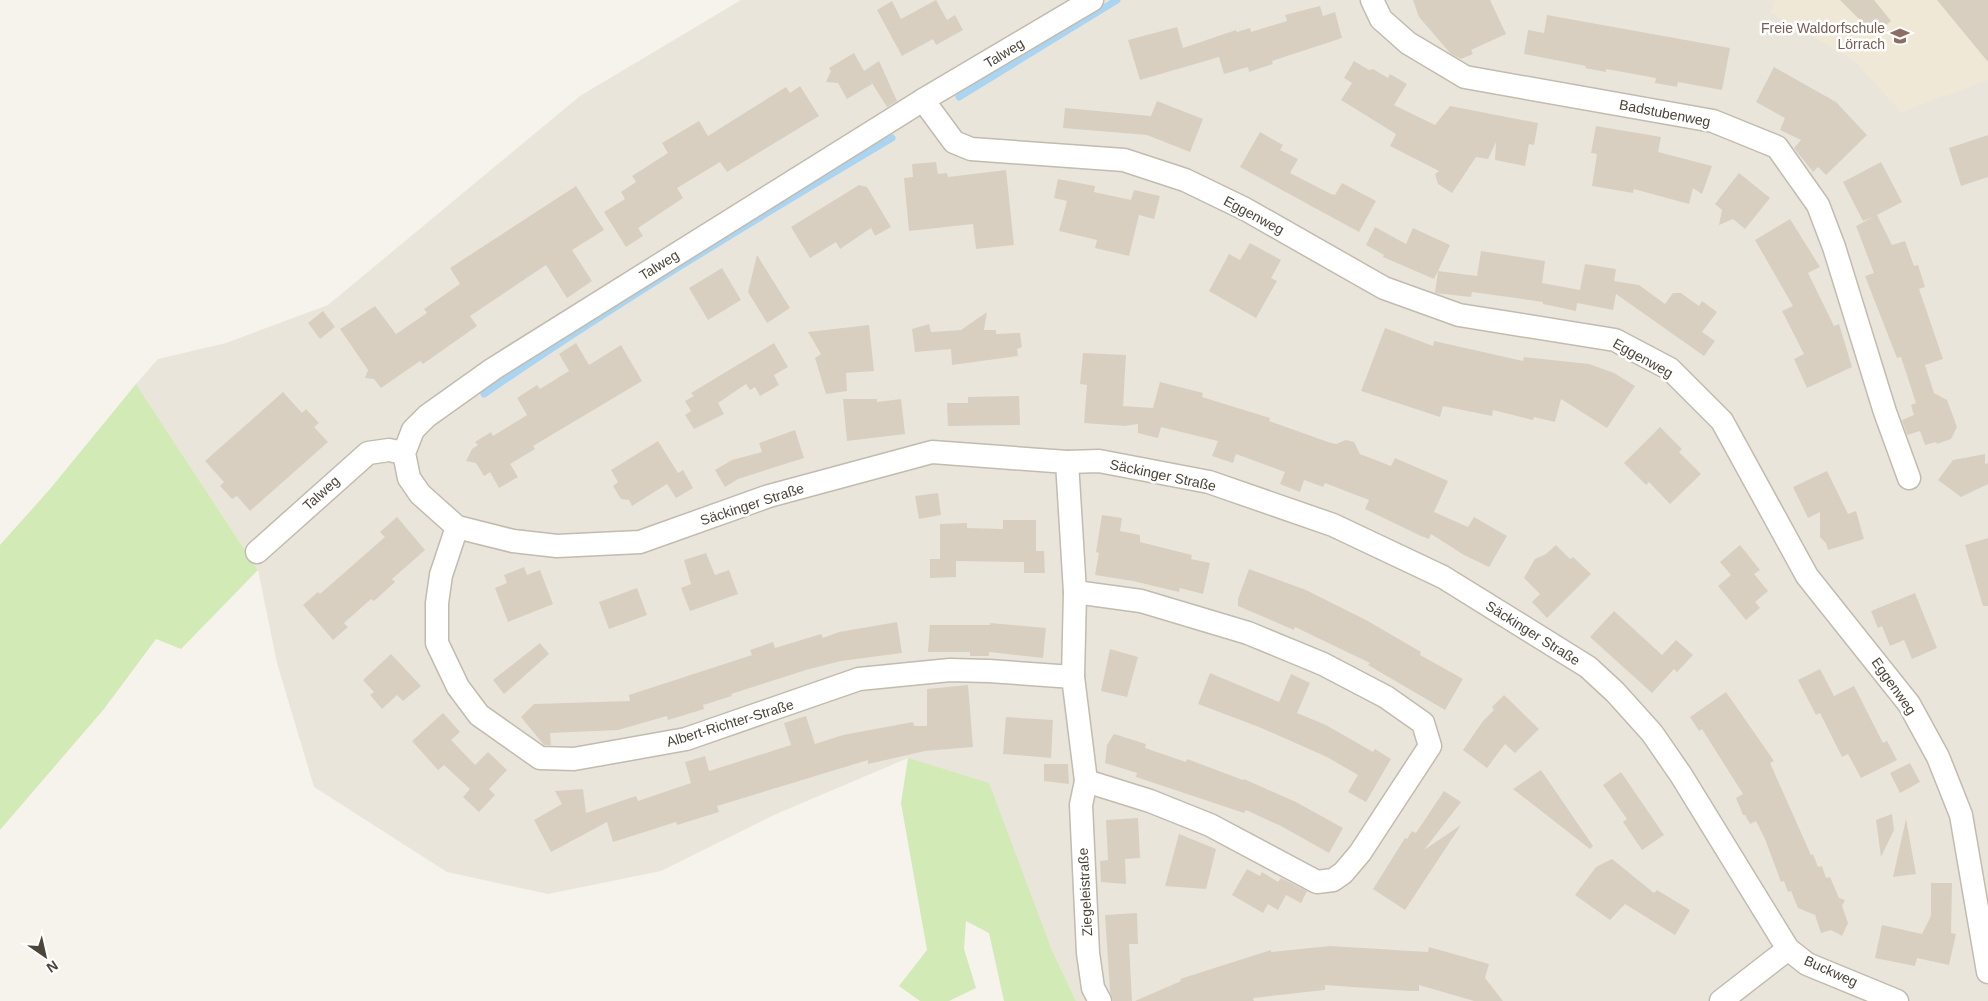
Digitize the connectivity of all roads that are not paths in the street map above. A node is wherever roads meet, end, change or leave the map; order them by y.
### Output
1 (1092, 0) edge
2 (1372, 0) edge
3 (923, 100) junction
4 (404, 453) junction
5 (1066, 462) junction
6 (1909, 478) dead end
7 (456, 527) junction
8 (256, 552) dead end
9 (1075, 592) junction
10 (1074, 677) junction
11 (1086, 781) junction
12 (1788, 949) junction
13 (1988, 972) edge
14 (1100, 1001) edge
15 (1721, 1001) edge
16 (1897, 1001) edge

1 - 3 street, Talweg
2 - 6 street, Badstubenweg
3 - 4 street, Talweg
3 - 13 street, Eggenweg
4 - 7 street, Säckinger Straße
4 - 8 street, Talweg
5 - 7 street, Säckinger Straße
5 - 9 street, Ziegeleistraße
5 - 12 street, Säckinger Straße
7 - 10 street, Albert-Richter-Straße
9 - 10 street, Ziegeleistraße
9 - 11 street
10 - 11 street, Ziegeleistraße
11 - 14 street, Ziegeleistraße
12 - 15 street, Buckweg
12 - 16 street, Buckweg

